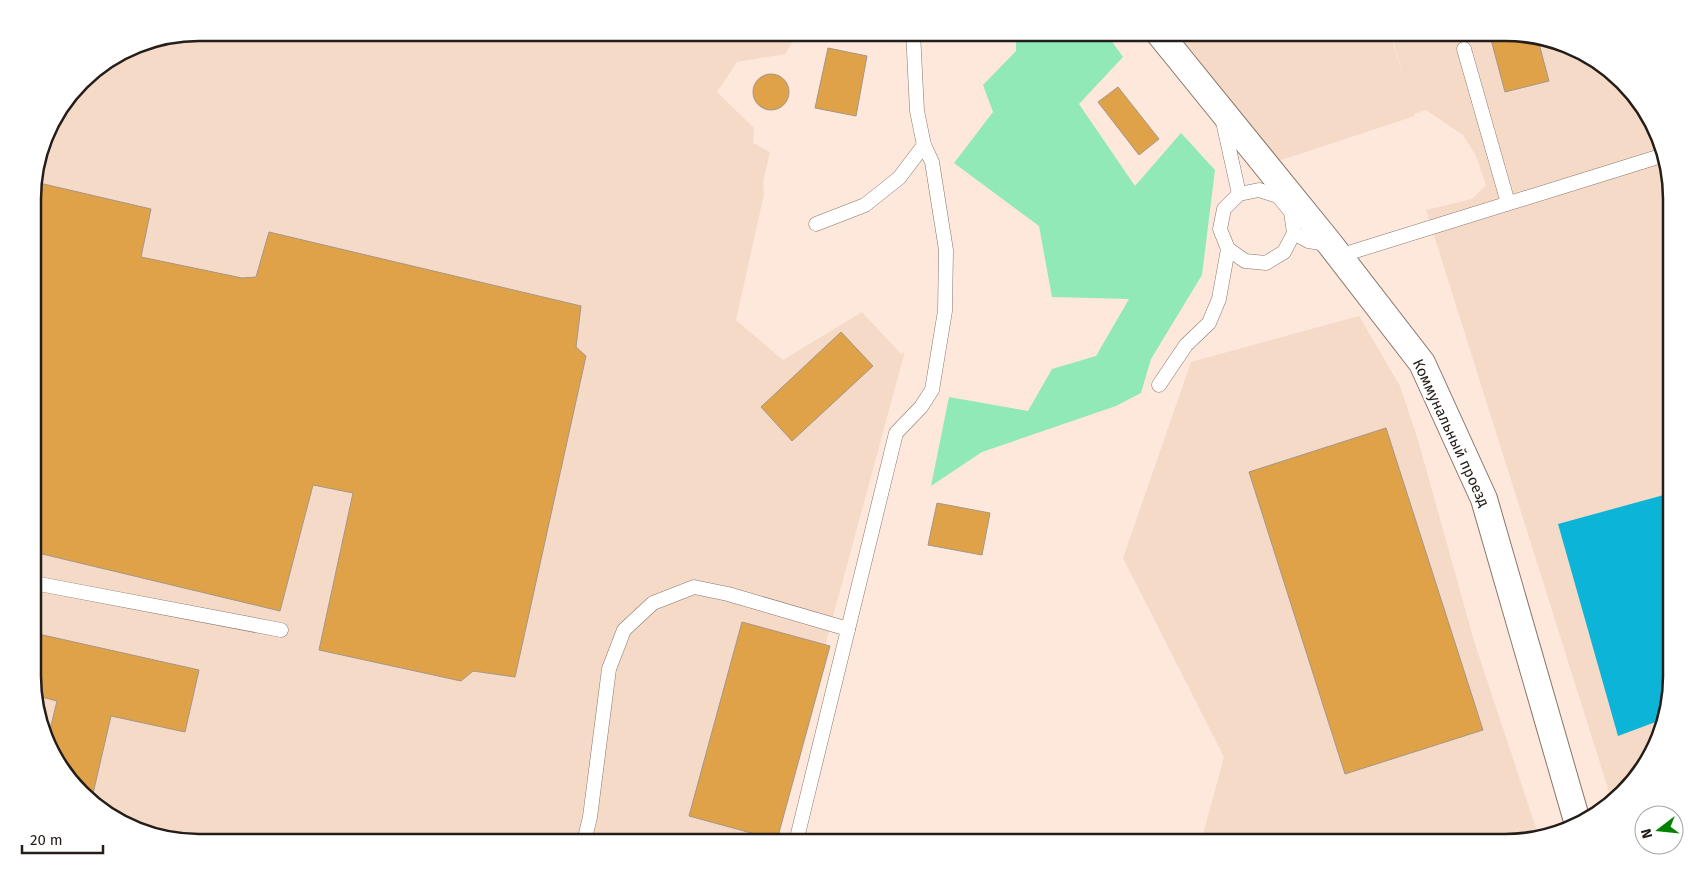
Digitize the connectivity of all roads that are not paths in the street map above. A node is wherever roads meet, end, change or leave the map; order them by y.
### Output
1 (913, 41) edge
2 (1165, 41) edge
3 (1464, 48) dead end
4 (1220, 109) junction
5 (924, 145) junction
6 (1657, 157) edge
7 (1239, 194) junction
8 (1508, 203) junction
9 (816, 224) dead end
10 (1294, 233) junction
11 (1228, 249) junction
12 (1335, 250) junction
13 (1159, 385) dead end
14 (41, 583) edge
15 (848, 629) junction
16 (281, 630) dead end
17 (1576, 816) edge
18 (586, 834) edge
19 (798, 834) edge

1 - 5 lane
2 - 4 street, Коммунальный проезд
3 - 8 lane
4 - 7 lane
4 - 12 street, Коммунальный проезд
5 - 9 lane
5 - 15 lane
6 - 8 lane
7 - 10 lane
7 - 11 lane
8 - 12 lane
10 - 11 lane
10 - 12 lane
11 - 13 lane
12 - 17 street, Коммунальный проезд
14 - 16 lane
15 - 18 lane
15 - 19 lane

